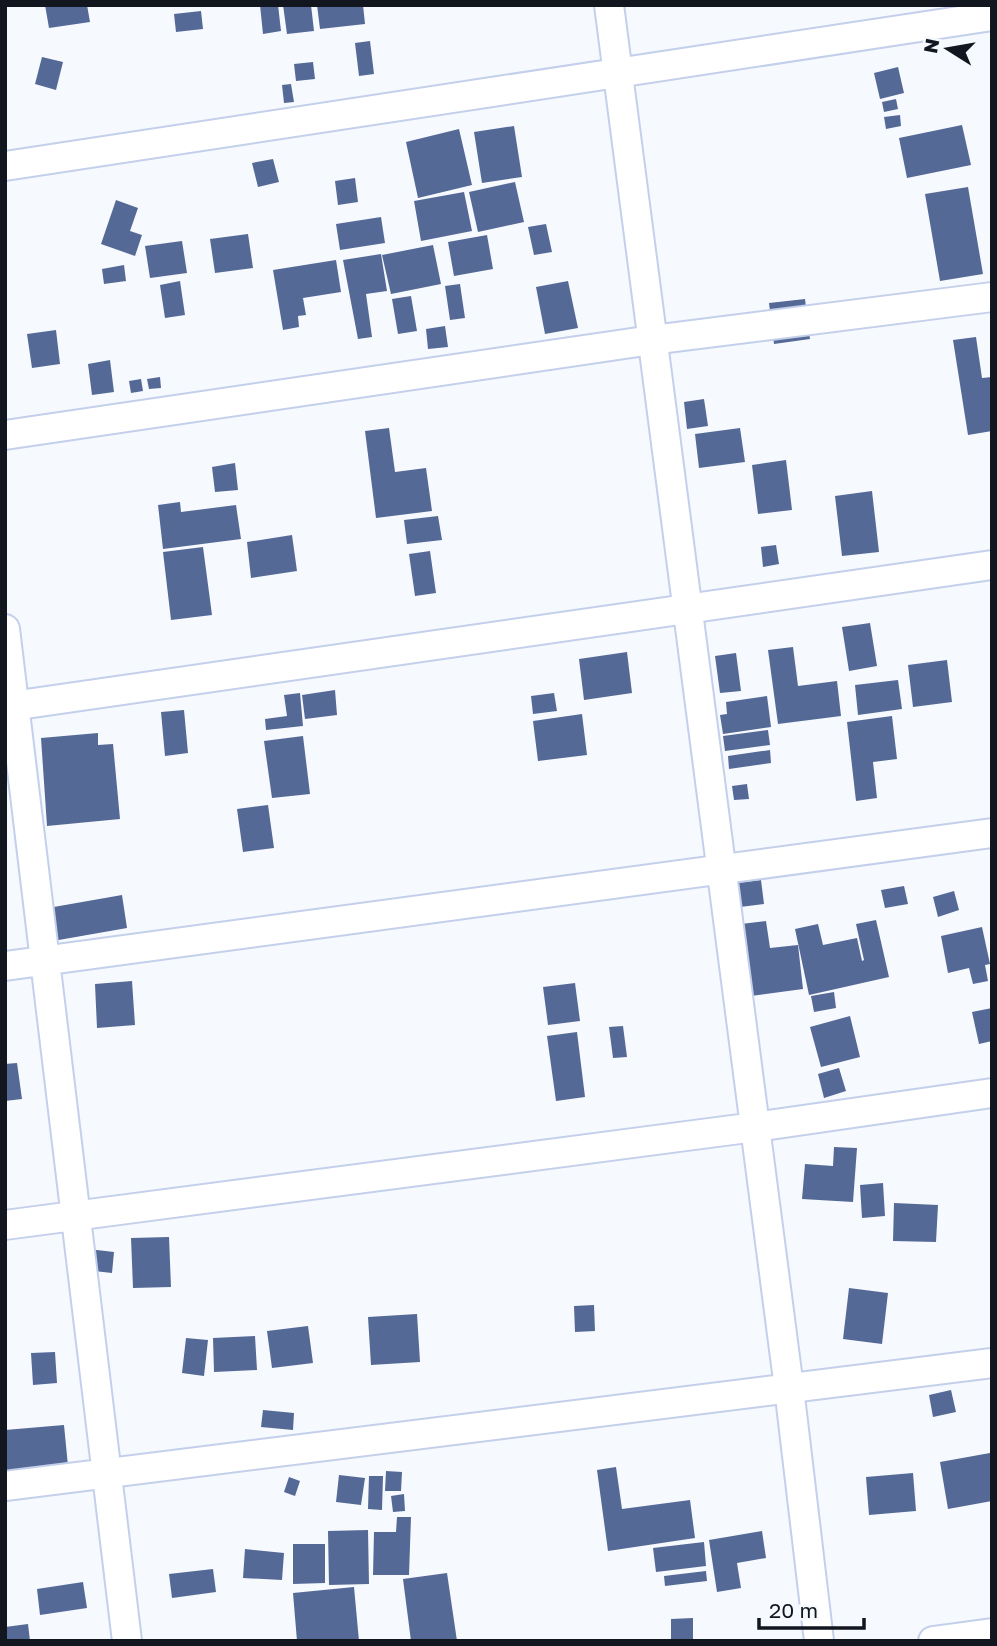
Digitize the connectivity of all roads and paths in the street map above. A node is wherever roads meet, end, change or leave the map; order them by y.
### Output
1 (609, 5) edge
2 (992, 16) edge
3 (618, 74) junction
4 (5, 166) edge
5 (992, 297) edge
6 (652, 340) junction
7 (5, 435) edge
8 (992, 565) edge
9 (688, 610) junction
10 (5, 629) edge
11 (10, 706) edge
12 (992, 833) edge
13 (721, 868) junction
14 (46, 961) junction
15 (5, 966) edge
16 (992, 1093) edge
17 (755, 1127) junction
18 (76, 1215) junction
19 (5, 1224) edge
20 (992, 1363) edge
21 (789, 1388) junction
22 (107, 1473) junction
23 (5, 1486) edge
24 (992, 1633) edge
25 (127, 1641) edge
26 (818, 1641) edge
27 (933, 1641) edge

1 - 3 street
2 - 3 street
3 - 4 street
3 - 6 street
5 - 6 street
6 - 7 street
6 - 9 street
8 - 9 street
9 - 11 street
9 - 13 street
10 - 11 street
11 - 14 street
12 - 13 street
13 - 14 street
13 - 17 street
14 - 15 street
14 - 18 street
16 - 17 street
17 - 18 street
17 - 21 street
18 - 19 street
18 - 22 street
20 - 21 street
21 - 22 street
21 - 26 street
22 - 23 street
22 - 25 street
24 - 27 street

